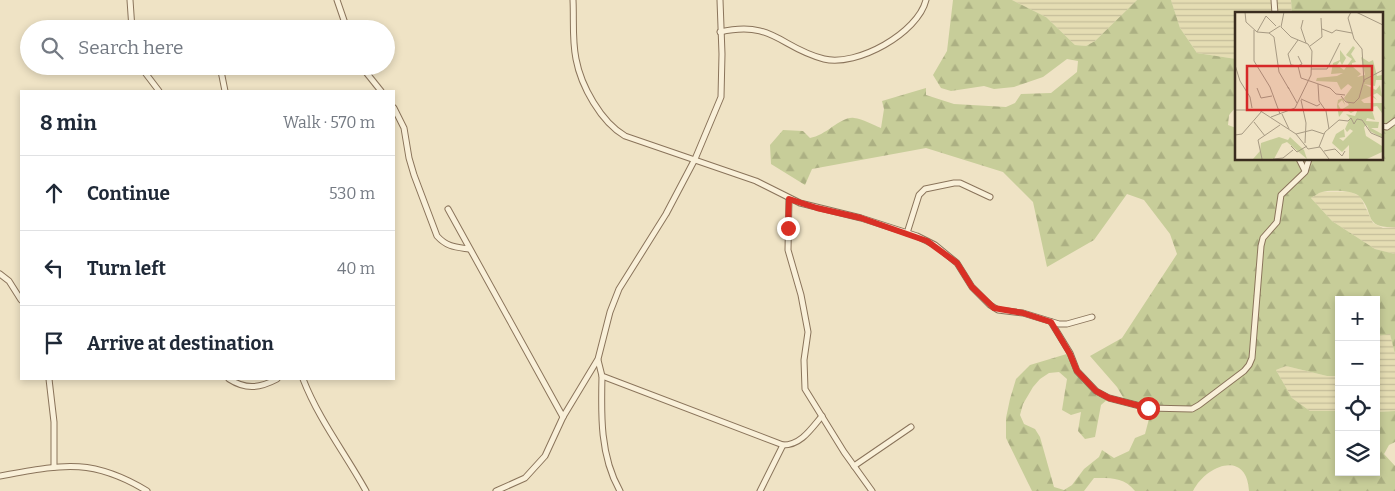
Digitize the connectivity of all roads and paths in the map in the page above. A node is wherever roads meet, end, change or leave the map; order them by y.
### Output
1 (130, 0) edge
2 (337, 0) edge
3 (573, 0) edge
4 (720, 0) edge
5 (926, 0) edge
6 (131, 20) edge
7 (344, 20) edge
8 (720, 32) junction
9 (147, 75) edge
10 (222, 75) edge
11 (368, 75) edge
12 (158, 90) edge
13 (225, 90) edge
14 (380, 90) edge
15 (395, 110) edge
16 (1395, 121) edge
17 (1382, 126) edge
18 (695, 159) junction
19 (1299, 160) edge
20 (1309, 160) edge
21 (1305, 172) junction
22 (990, 197) dead end
23 (789, 199) junction
24 (448, 210) dead end
25 (907, 233) junction
26 (469, 248) junction
27 (0, 274) edge
28 (20, 298) edge
29 (1092, 317) dead end
30 (1051, 322) junction
31 (598, 359) junction
32 (602, 376) junction
33 (49, 380) edge
34 (231, 380) edge
35 (275, 380) edge
36 (303, 380) edge
37 (822, 416) junction
38 (563, 418) junction
39 (911, 427) dead end
40 (783, 445) junction
41 (854, 466) junction
42 (54, 467) junction
43 (0, 476) edge
44 (147, 491) edge
45 (366, 491) edge
46 (496, 491) edge
47 (620, 491) edge
48 (760, 491) edge
49 (872, 491) edge

1 - 6 street
2 - 7 street
3 - 18 street
4 - 8 street
5 - 8 street
8 - 18 street
9 - 12 street
10 - 13 street
11 - 14 street
15 - 26 street
16 - 17 street
18 - 23 street
18 - 31 street
19 - 21 street
20 - 21 street
21 - 30 street
22 - 25 street
23 - 25 street
23 - 37 street
24 - 26 street
25 - 30 street
26 - 38 street
27 - 28 street
29 - 30 street
31 - 32 street
31 - 38 street
32 - 40 street
32 - 47 street
33 - 42 street
34 - 35 street
36 - 45 street
37 - 40 street
37 - 41 street
38 - 46 street
39 - 41 street
40 - 48 street
41 - 49 street
42 - 43 street
42 - 44 street

